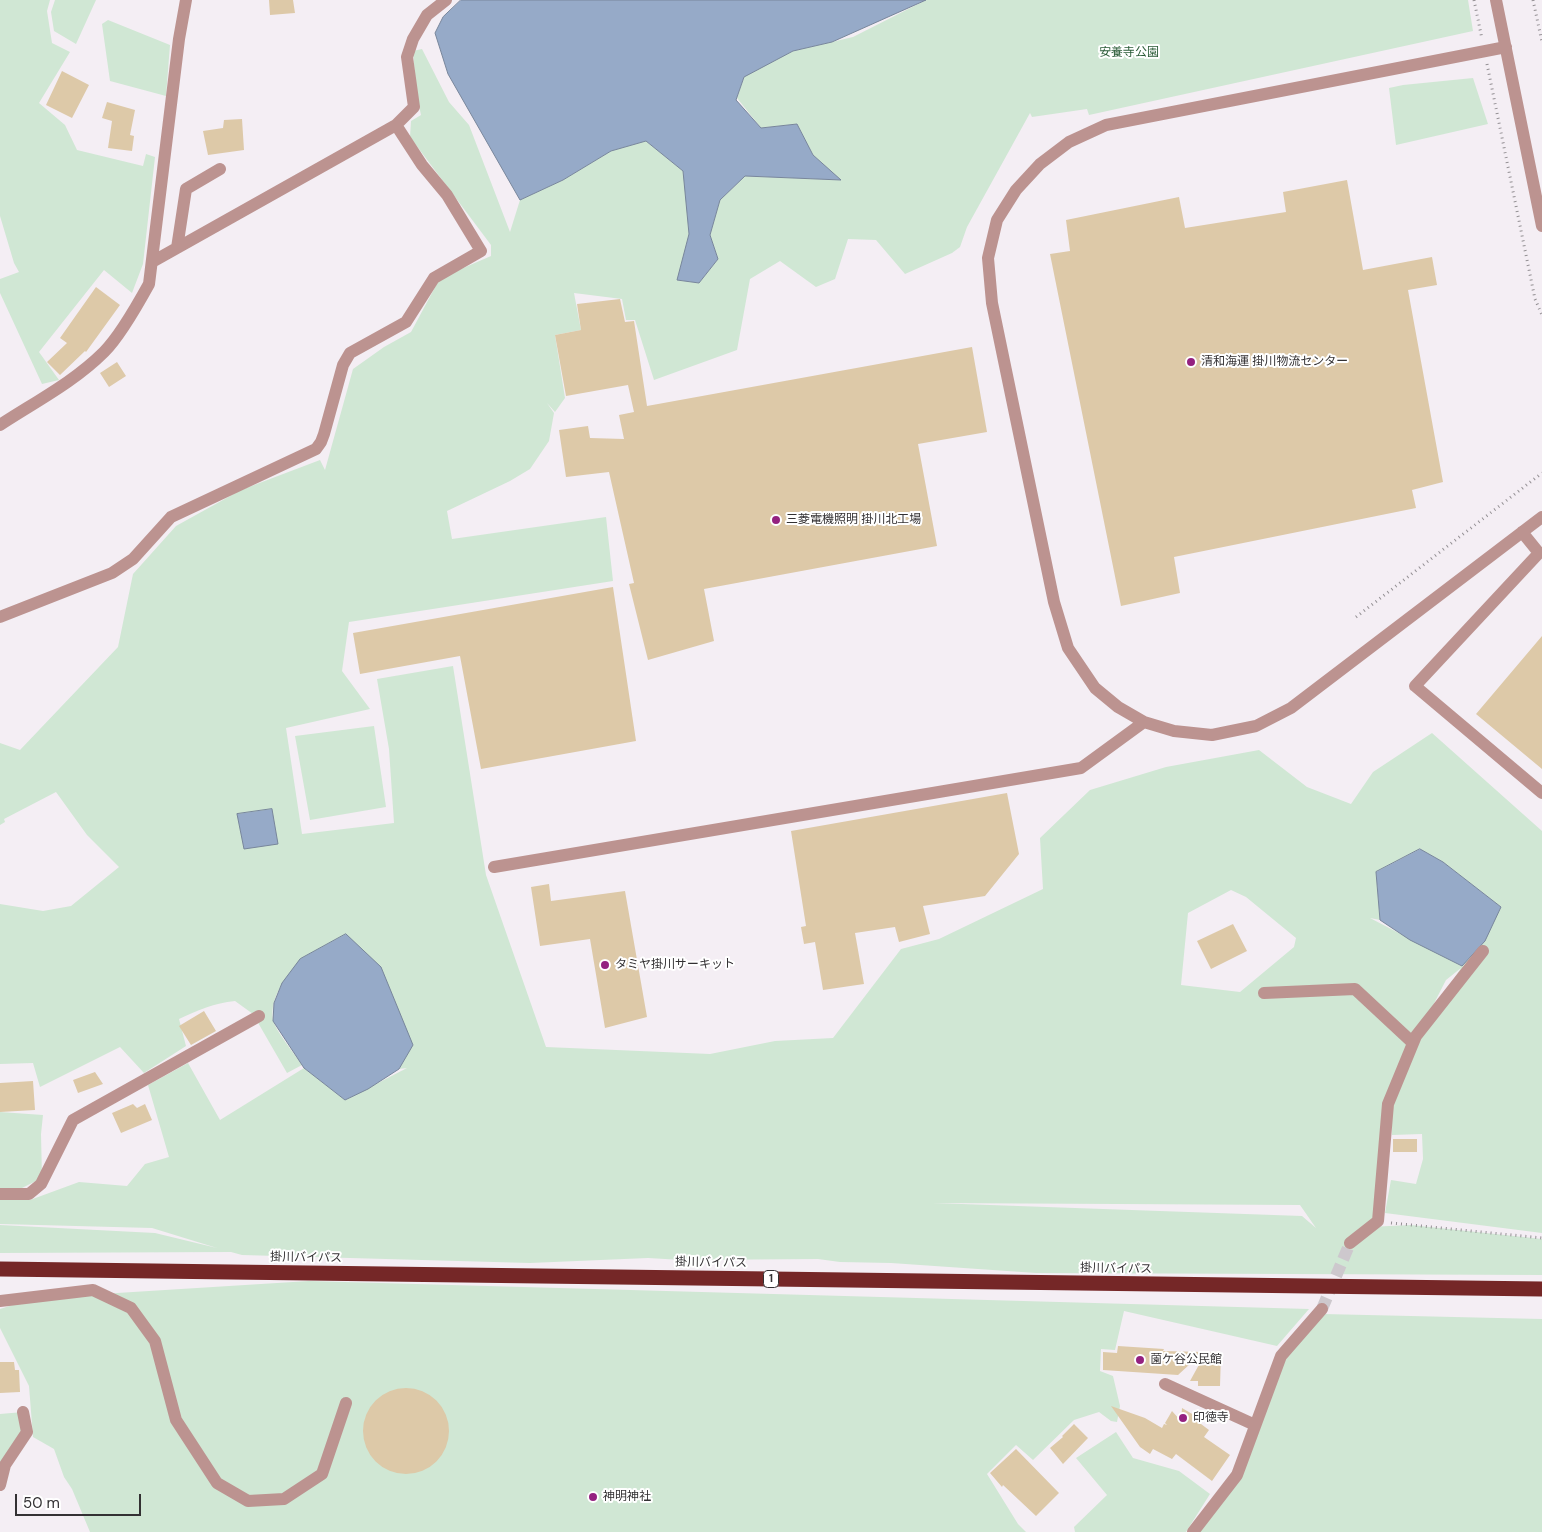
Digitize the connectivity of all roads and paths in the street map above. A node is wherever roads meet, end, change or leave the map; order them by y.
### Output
1 (186, 0) edge
2 (446, 0) edge
3 (1474, 0) edge
4 (1496, 0) edge
5 (1533, 0) edge
6 (1542, 42) edge
7 (1506, 47) junction
8 (1484, 52) junction
9 (396, 125) junction
10 (220, 169) dead end
11 (1542, 226) edge
12 (177, 248) junction
13 (152, 262) junction
14 (1542, 315) edge
15 (0, 425) edge
16 (1542, 473) edge
17 (1542, 517) edge
18 (1522, 532) junction
19 (0, 617) edge
20 (1356, 617) dead end
21 (1144, 722) junction
22 (1542, 793) edge
23 (494, 867) dead end
24 (1483, 951) dead end
25 (1264, 993) dead end
26 (259, 1016) dead end
27 (1413, 1043) junction
28 (0, 1194) edge
29 (1378, 1221) junction
30 (1542, 1238) edge
31 (1350, 1243) tunnel mouth
32 (0, 1269) edge
33 (1542, 1289) edge
34 (0, 1302) edge
35 (1322, 1309) tunnel mouth
36 (1165, 1384) dead end
37 (346, 1403) dead end
38 (23, 1412) dead end
39 (1255, 1425) junction
40 (0, 1485) edge
41 (1193, 1532) edge

1 - 13 street
2 - 9 street
3 - 8 path
4 - 7 street
5 - 6 path
7 - 8 street
7 - 11 street
8 - 14 path
8 - 21 street
9 - 12 street
9 - 19 street
10 - 12 street
12 - 13 street
13 - 15 street
16 - 20 path
17 - 18 street
18 - 21 street
18 - 22 street
21 - 23 street
24 - 27 street
25 - 27 street
26 - 28 street
27 - 29 street
29 - 30 path
29 - 31 street
32 - 33 highway, 掛川バイパス / 1
34 - 37 street
35 - 39 street
36 - 39 street
38 - 40 street
39 - 41 street

